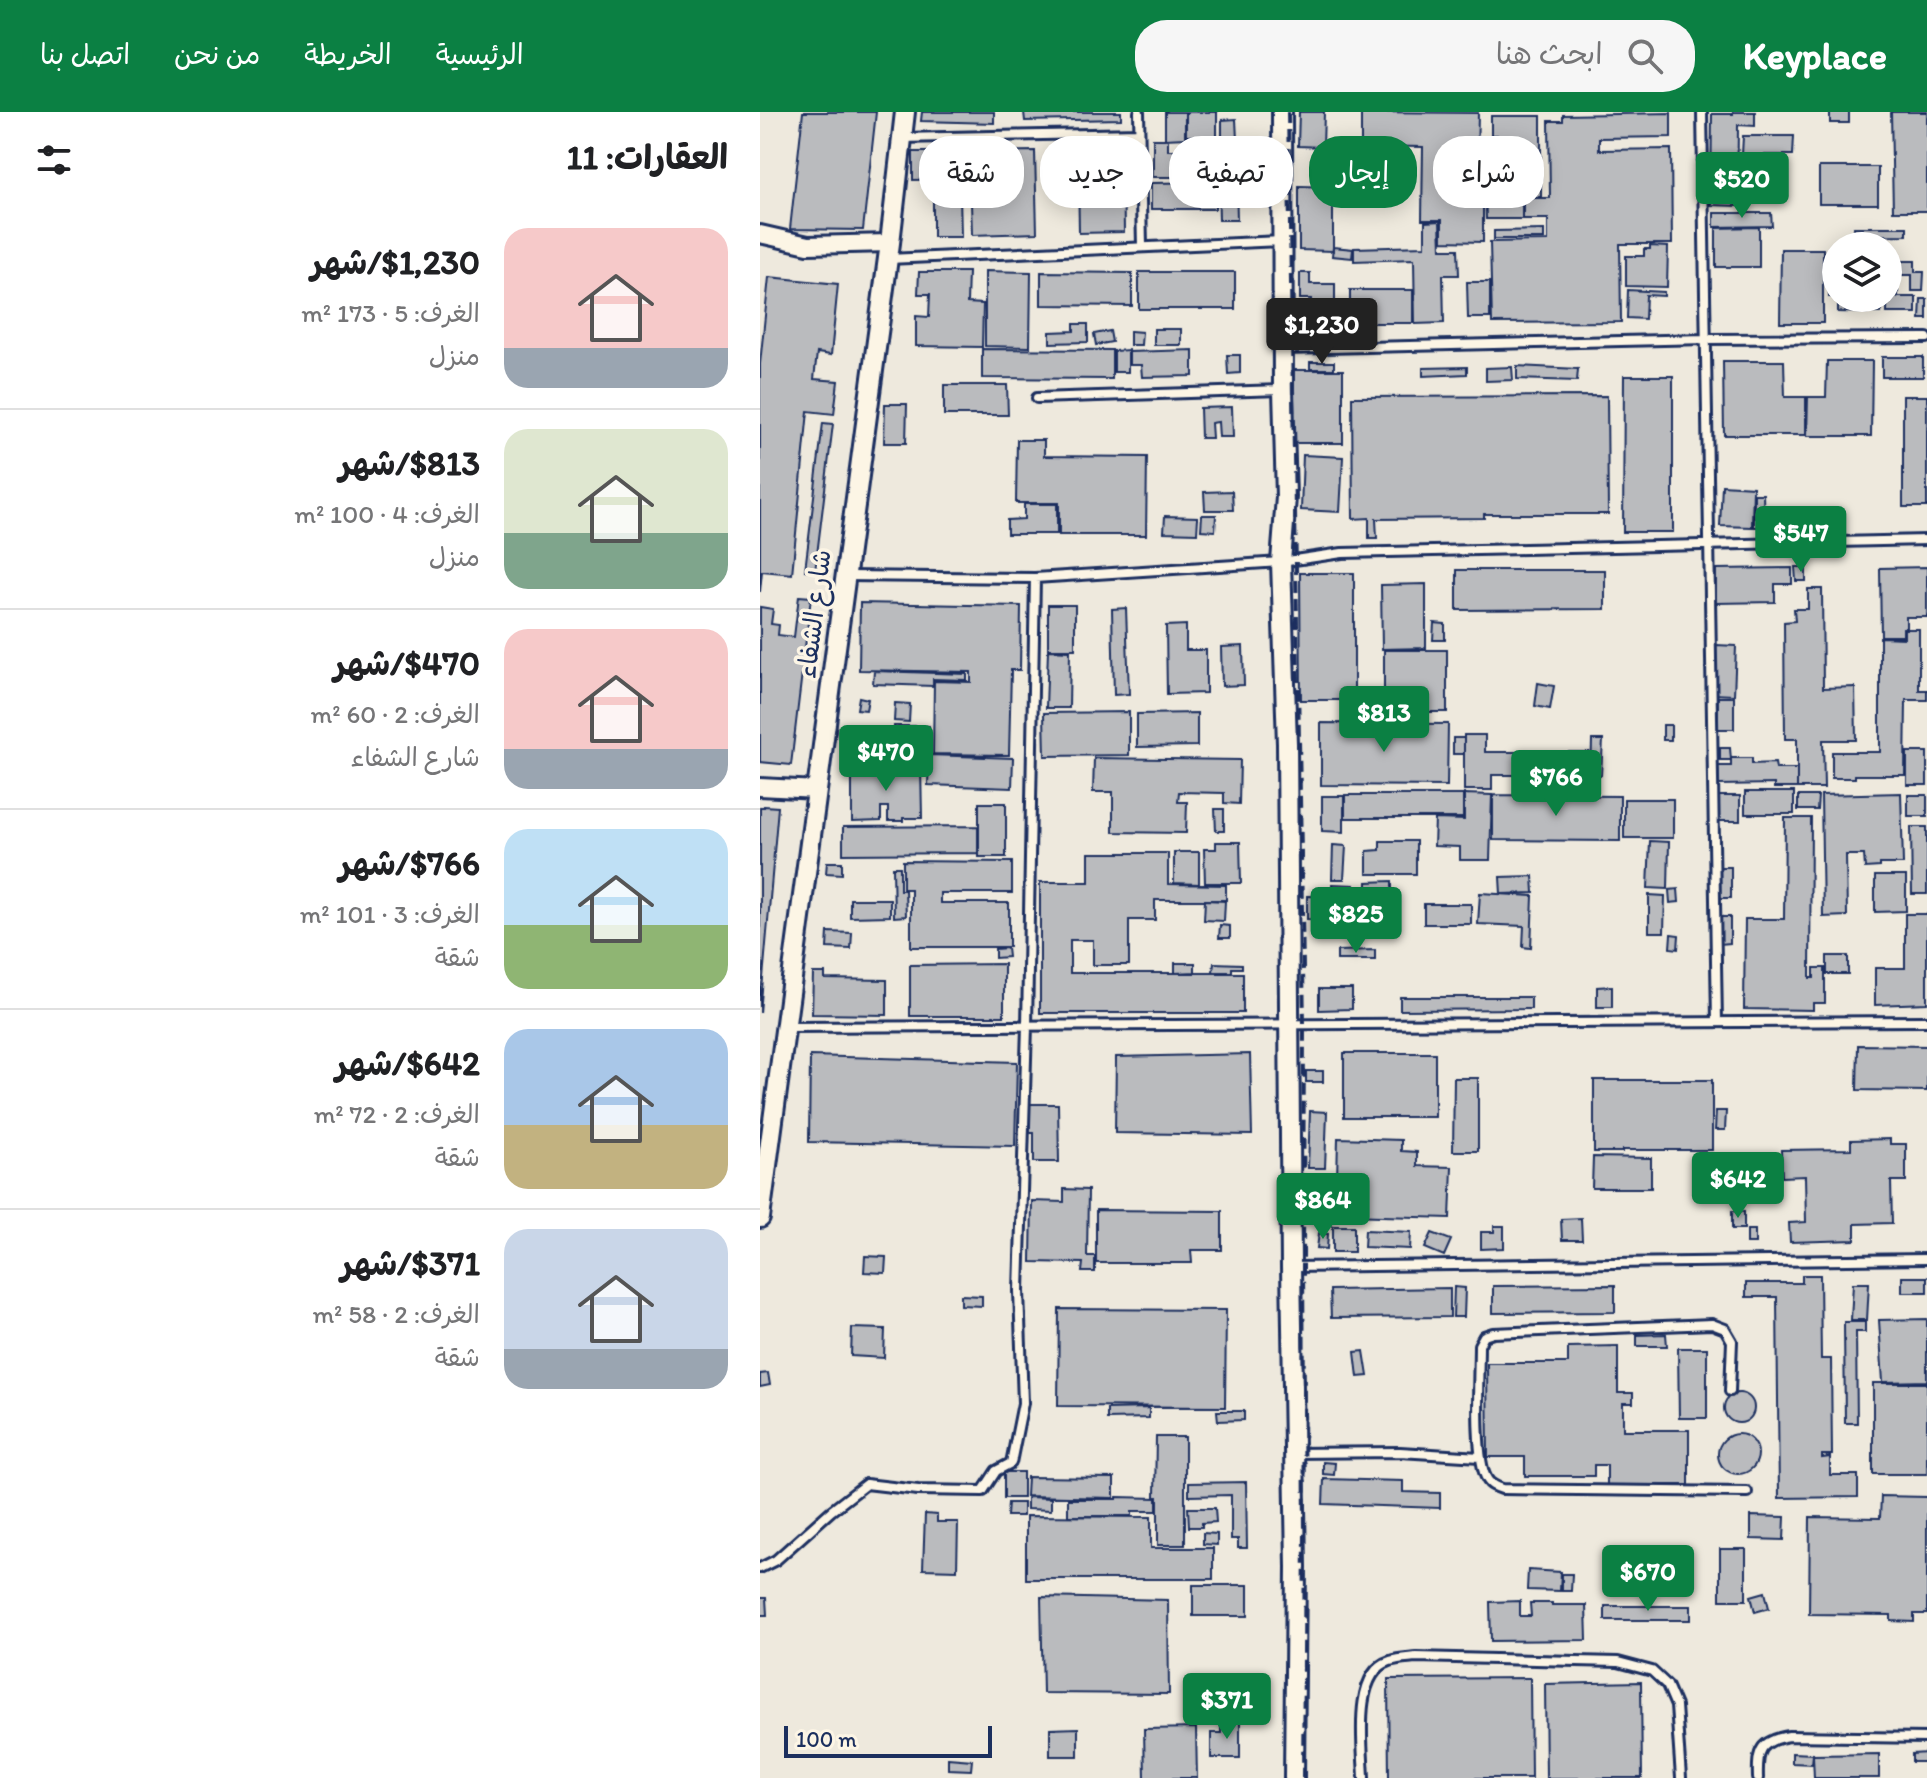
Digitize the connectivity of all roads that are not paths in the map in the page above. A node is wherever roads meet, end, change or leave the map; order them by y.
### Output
1 (905, 112) edge
2 (1139, 112) edge
3 (1282, 112) edge
4 (1702, 112) edge
5 (1139, 133) junction
6 (901, 138) junction
7 (760, 234) edge
8 (1283, 241) junction
9 (1142, 246) junction
10 (888, 251) junction
11 (1927, 338) edge
12 (1706, 339) junction
13 (1284, 349) junction
14 (1283, 390) junction
15 (1037, 398) dead end
16 (1927, 540) edge
17 (1709, 545) junction
18 (1281, 562) junction
19 (846, 576) junction
20 (1035, 578) junction
21 (760, 787) edge
22 (817, 790) junction
23 (1927, 1021) edge
24 (1717, 1022) junction
25 (1289, 1025) junction
26 (1027, 1026) junction
27 (785, 1027) junction
28 (764, 1157) edge
29 (760, 1218) edge
30 (1927, 1259) edge
31 (1291, 1267) junction
32 (1730, 1391) dead end
33 (1294, 1453) junction
34 (1480, 1457) junction
35 (1747, 1492) dead end
36 (760, 1568) edge
37 (1927, 1738) edge
38 (1294, 1778) edge
39 (1364, 1778) edge
40 (1681, 1778) edge
41 (1758, 1778) edge

1 - 6 street, شارع الشفاء
2 - 5 lane
3 - 8 street
4 - 12 lane
5 - 6 lane
5 - 9 lane
6 - 10 street, شارع الشفاء
7 - 10 street
8 - 9 lane
8 - 13 street
9 - 10 lane
10 - 19 street, شارع الشفاء
11 - 12 lane
12 - 13 lane
12 - 17 lane
13 - 14 street
14 - 15 lane
14 - 18 street
16 - 17 lane
17 - 18 lane
17 - 24 lane
18 - 20 lane
18 - 25 street
19 - 20 lane
19 - 22 street, شارع الشفاء
20 - 26 lane
21 - 22 street
22 - 27 street, شارع الشفاء
23 - 24 lane
24 - 25 lane
25 - 26 lane
25 - 31 street
26 - 27 lane
26 - 36 lane
27 - 28 street, شارع الشفاء
28 - 29 street, شارع الشفاء
30 - 31 lane
31 - 33 street
32 - 34 lane
33 - 34 lane
33 - 38 street
34 - 35 lane
37 - 41 lane
39 - 40 lane

